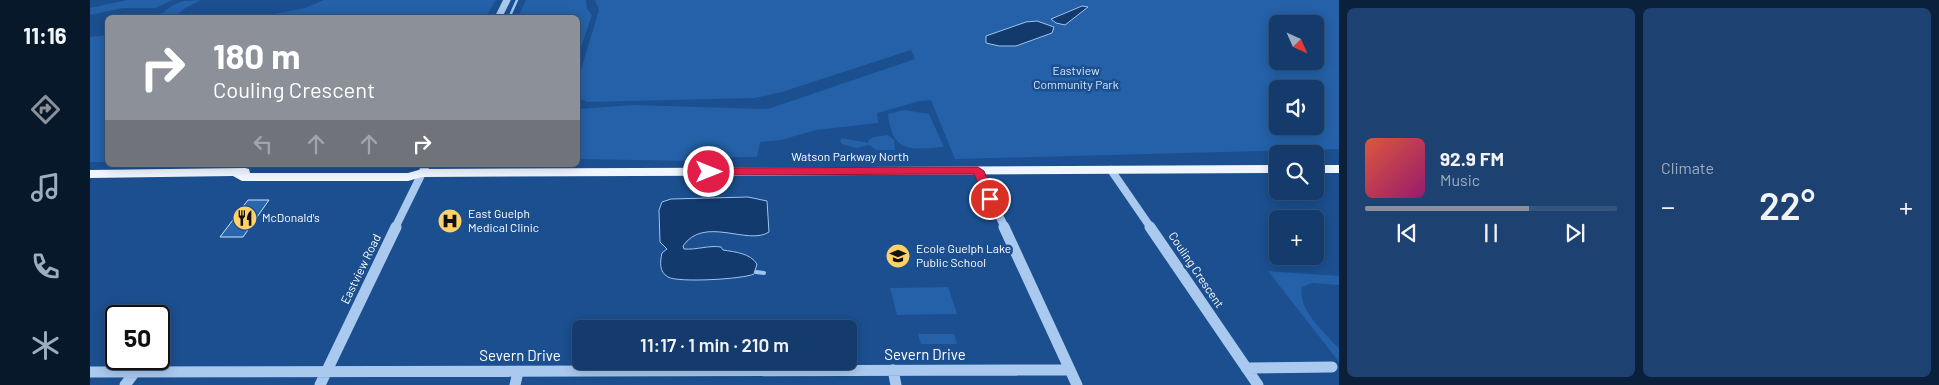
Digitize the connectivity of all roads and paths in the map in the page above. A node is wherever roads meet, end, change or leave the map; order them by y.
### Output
1 (507, 0) edge
2 (500, 15) edge
3 (424, 169) edge
4 (1269, 169) edge
5 (1324, 169) edge
6 (1339, 169) edge
7 (1111, 170) junction
8 (978, 171) junction
9 (90, 174) edge
10 (1332, 367) dead end
11 (1246, 368) junction
12 (893, 370) junction
13 (1070, 370) junction
14 (326, 371) junction
15 (90, 372) edge
16 (135, 372) junction
17 (518, 372) junction
18 (125, 385) edge
19 (320, 385) edge
20 (515, 385) edge
21 (896, 385) edge
22 (1077, 385) edge
23 (1258, 385) edge

1 - 2 street
3 - 8 main road, Watson Parkway North
3 - 9 main road, Watson Parkway North
3 - 14 street, Eastview Road
4 - 7 main road, Watson Parkway North
5 - 6 main road
7 - 8 main road, Watson Parkway North
7 - 11 street, Couling Crescent
8 - 13 street
10 - 11 street
11 - 23 street, Couling Crescent
12 - 13 street, Severn Drive
12 - 17 street, Severn Drive
12 - 21 street
13 - 22 street
14 - 16 street, Severn Drive
14 - 17 street, Severn Drive
14 - 19 street, Eastview Road
15 - 16 street, Severn Drive
16 - 18 street
17 - 20 street

